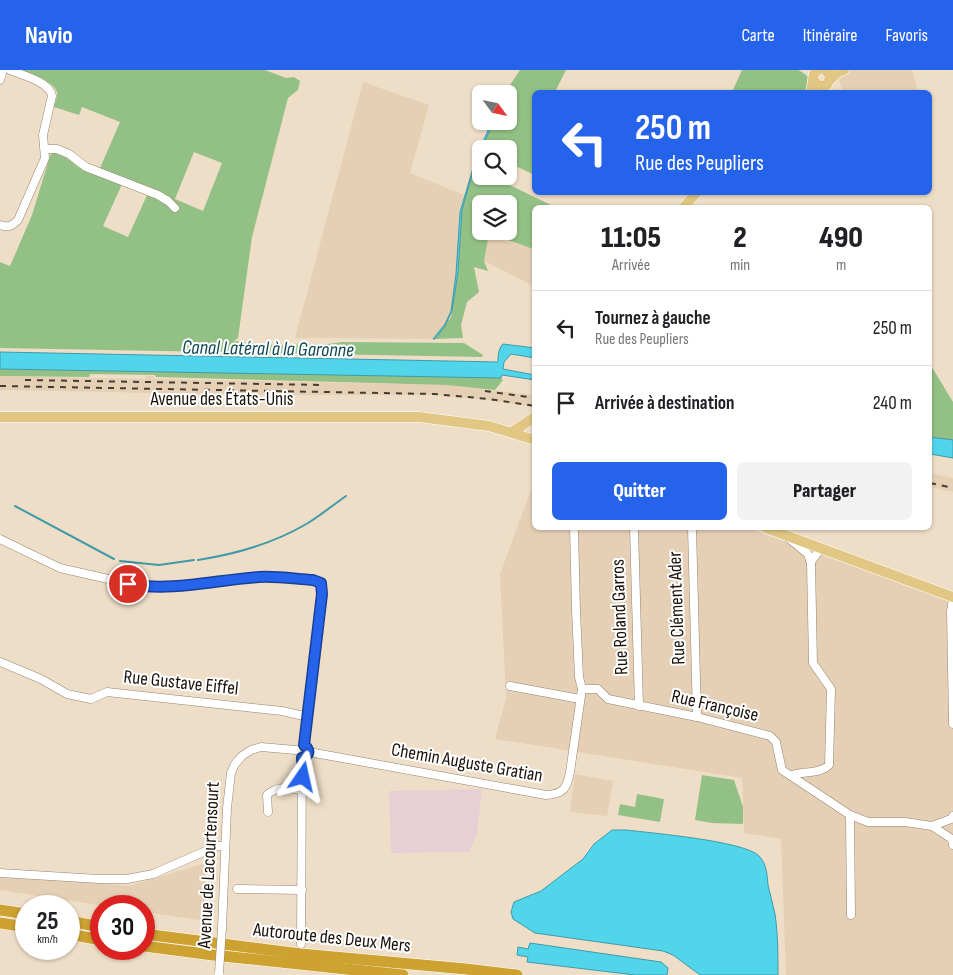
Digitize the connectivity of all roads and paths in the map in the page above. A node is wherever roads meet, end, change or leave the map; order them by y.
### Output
1 (3, 70) edge
2 (10, 70) edge
3 (826, 70) edge
4 (841, 71) edge
5 (817, 78) edge
6 (0, 80) edge
7 (811, 90) edge
8 (45, 149) junction
9 (694, 195) edge
10 (686, 205) edge
11 (175, 208) dead end
12 (0, 225) edge
13 (0, 417) edge
14 (532, 419) edge
15 (476, 424) junction
16 (512, 432) junction
17 (532, 439) edge
18 (532, 445) edge
19 (574, 530) edge
20 (634, 530) edge
21 (692, 530) edge
22 (772, 530) edge
23 (784, 534) junction
24 (0, 539) edge
25 (821, 548) junction
26 (811, 563) junction
27 (953, 597) edge
28 (0, 662) edge
29 (510, 686) dead end
30 (582, 689) junction
31 (580, 699) junction
32 (639, 706) junction
33 (308, 716) junction
34 (697, 717) junction
35 (953, 724) edge
36 (305, 752) junction
37 (792, 776) junction
38 (302, 790) junction
39 (268, 812) dead end
40 (850, 815) junction
41 (953, 816) edge
42 (932, 826) junction
43 (953, 845) edge
44 (225, 849) junction
45 (0, 872) edge
46 (238, 889) dead end
47 (302, 890) junction
48 (0, 910) edge
49 (15, 912) edge
50 (851, 915) dead end
51 (0, 923) edge
52 (15, 925) edge
53 (155, 935) edge
54 (301, 944) dead end
55 (155, 947) edge
56 (219, 974) edge
57 (403, 975) edge
58 (517, 975) edge

1 - 6 street
2 - 8 street
3 - 4 main road
3 - 5 main road
4 - 5 main road
5 - 7 main road
8 - 11 street
8 - 12 street
9 - 10 main road
13 - 15 main road, Avenue des États-Unis
14 - 16 main road
15 - 16 main road
15 - 18 main road
16 - 17 main road
19 - 30 street, Chemin Auguste Gratian
20 - 32 street, Rue Roland Garros
21 - 34 street, Rue Clément Ader
22 - 23 main road
23 - 25 main road
23 - 26 street
24 - 33 street
25 - 26 street
25 - 27 main road
26 - 37 street
27 - 35 street
28 - 33 street, Rue Gustave Eiffel
29 - 31 street
30 - 31 street, Chemin Auguste Gratian
30 - 32 street, Rue Françoise
31 - 36 street, Chemin Auguste Gratian
32 - 34 street, Rue Françoise
33 - 36 street
34 - 37 street, Rue Françoise
36 - 38 street
36 - 44 street, Avenue de Lacourtensourt
37 - 40 street, Rue Françoise
38 - 39 street
38 - 47 street
40 - 42 street, Rue Françoise
40 - 50 street
41 - 42 street
42 - 43 street
44 - 45 street
44 - 56 street, Avenue de Lacourtensourt, bridge
46 - 47 street
47 - 54 street
48 - 49 highway
51 - 52 highway
53 - 58 highway, Autoroute des Deux Mers
55 - 57 highway, Autoroute des Deux Mers

